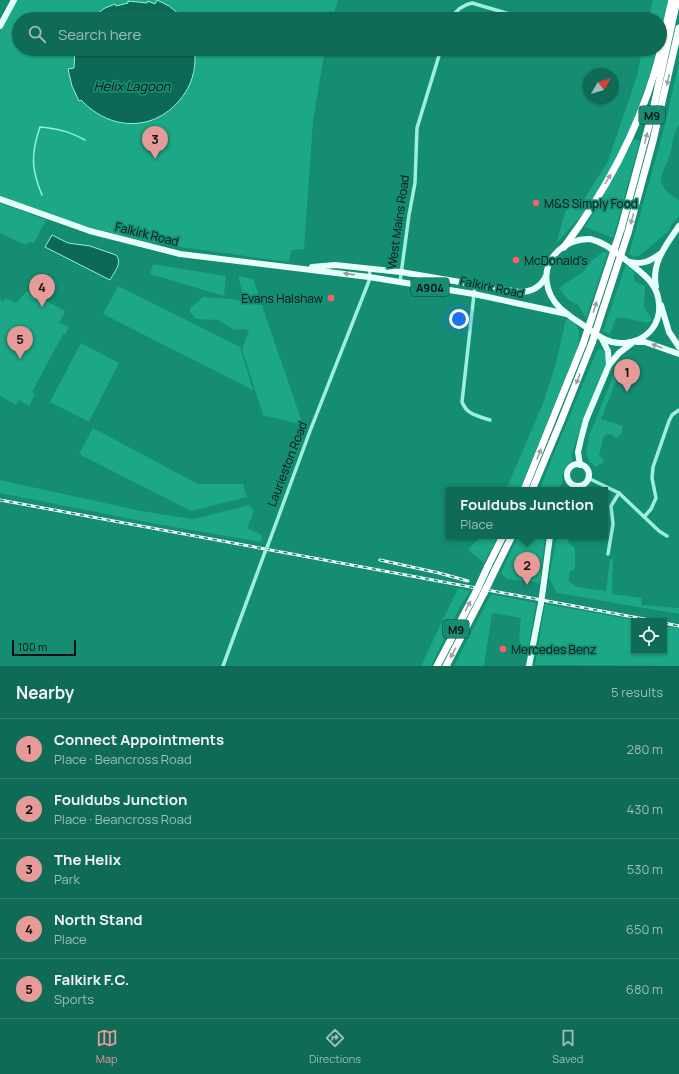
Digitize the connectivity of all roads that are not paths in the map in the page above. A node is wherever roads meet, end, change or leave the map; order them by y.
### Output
1 (14, 0) edge
2 (672, 0) edge
3 (677, 0) edge
4 (465, 2) edge
5 (455, 12) edge
6 (505, 12) edge
7 (667, 21) edge
8 (0, 26) edge
9 (679, 28) edge
10 (667, 46) edge
11 (440, 56) edge
12 (659, 56) edge
13 (665, 56) edge
14 (0, 199) edge
15 (679, 226) edge
16 (564, 247) junction
17 (660, 254) junction
18 (627, 261) junction
19 (293, 268) junction
20 (370, 269) junction
21 (401, 272) junction
22 (546, 274) junction
23 (369, 277) junction
24 (400, 282) junction
25 (475, 285) junction
26 (658, 293) junction
27 (474, 294) junction
28 (567, 314) junction
29 (602, 339) junction
30 (634, 342) junction
31 (679, 347) edge
32 (679, 354) edge
33 (609, 365) junction
34 (679, 410) edge
35 (490, 420) dead end
36 (580, 465) junction
37 (588, 478) junction
38 (571, 484) junction
39 (525, 487) edge
40 (533, 487) edge
41 (570, 487) edge
42 (607, 487) edge
43 (608, 488) edge
44 (619, 493) junction
45 (644, 517) junction
46 (667, 536) dead end
47 (502, 539) edge
48 (510, 539) edge
49 (550, 539) edge
50 (608, 554) dead end
51 (223, 666) edge
52 (438, 666) edge
53 (446, 666) edge
54 (529, 666) edge

1 - 8 main road
7 -> 2 highway
10 -> 3 highway, M9, bridge
4 - 5 street
4 - 6 street
9 -> 40 highway, M9, bridge
11 - 21 street, West Mains Road
16 -> 12 highway
39 -> 13 highway, M9, bridge
14 - 19 main road, Falkirk Road / A904
15 - 17 main road
16 - 18 main road
16 - 22 main road
17 - 18 main road
17 - 26 main road
18 - 26 main road
19 - 20 main road, Falkirk Road / A904
23 -> 19 main road, Falkirk Road / A904
20 - 21 main road, Falkirk Road / A904
20 - 23 street, Laurieston Road
21 - 24 street, West Mains Road
21 - 25 main road, Falkirk Road / A904
22 - 25 main road, Falkirk Road / A904
22 - 28 main road
23 - 24 main road, Falkirk Road / A904
23 - 51 street, Laurieston Road, bridge
24 - 27 main road, Falkirk Road / A904
25 - 27 street
26 - 30 main road
26 - 31 main road
27 - 28 main road, Falkirk Road / A904
27 - 35 street
28 - 29 main road
29 - 30 main road
29 - 33 main road
32 -> 30 main road
30 - 33 main road
33 - 36 main road
34 - 45 street
36 - 37 main road
36 - 38 main road
37 - 38 main road
37 - 42 street
38 - 41 main road
43 - 44 street
44 - 45 street
44 - 50 street
45 - 46 street
52 -> 47 highway, M9, bridge
48 -> 53 highway, M9, bridge
49 - 54 main road, bridge

